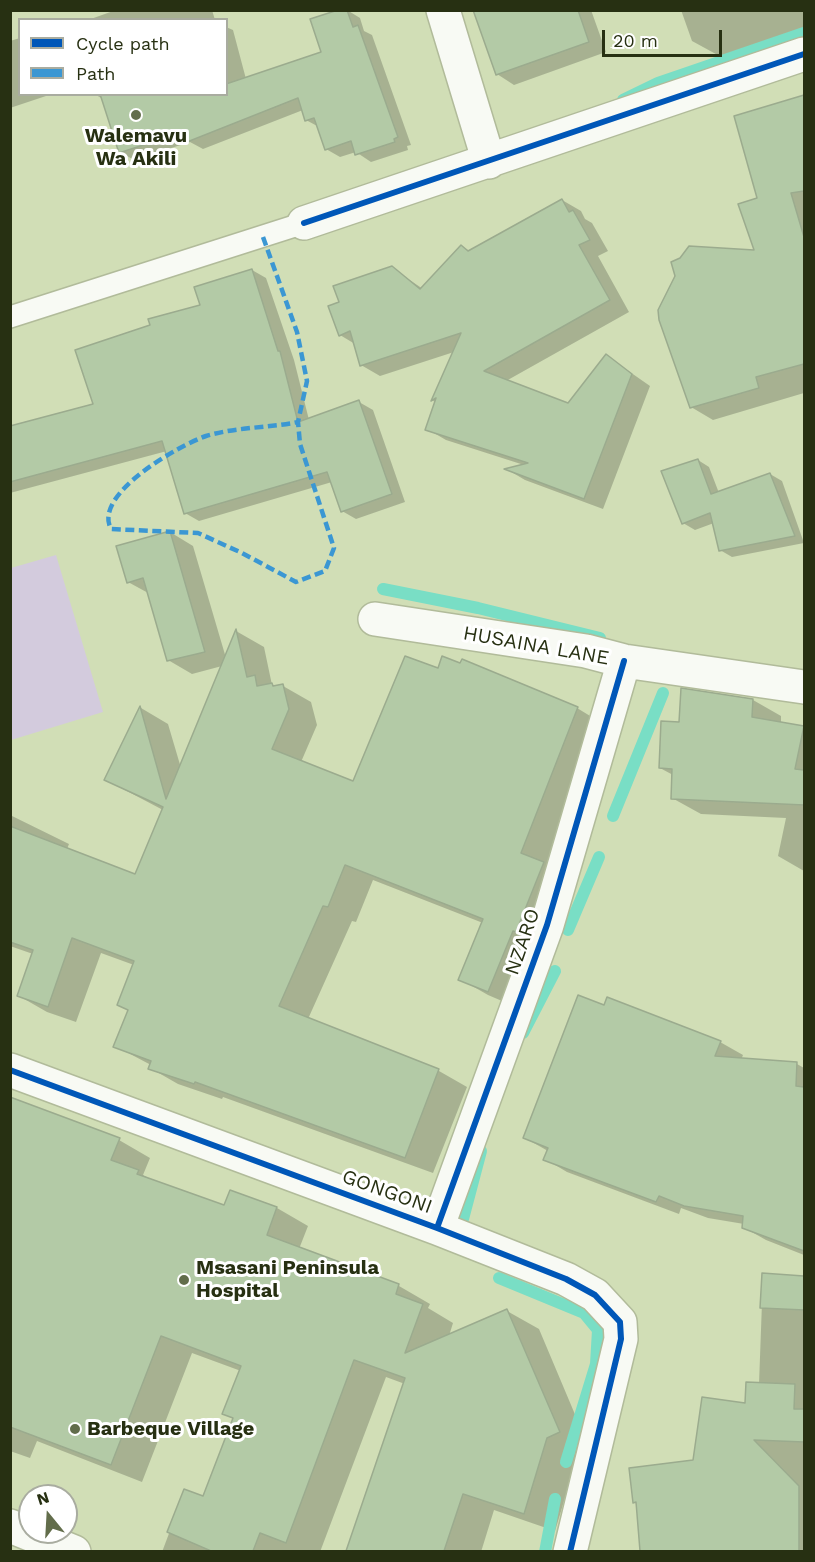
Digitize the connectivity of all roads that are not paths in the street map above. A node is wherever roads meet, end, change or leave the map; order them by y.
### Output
1 (443, 10) edge
2 (804, 54) edge
3 (489, 162) junction
4 (304, 223) joint
5 (10, 317) edge
6 (375, 619) dead end
7 (624, 662) junction
8 (804, 687) edge
9 (10, 1070) edge
10 (437, 1228) junction
11 (10, 1526) edge
12 (74, 1551) edge
13 (570, 1551) edge

1 - 3 street
2 - 3 street
3 - 4 street
4 - 5 lane
6 - 7 street, HUSAINA LANE
7 - 8 street, HUSAINA LANE
7 - 10 street, NZARO
9 - 10 street, GONGONI
10 - 13 street, GONGONI
11 - 12 street

